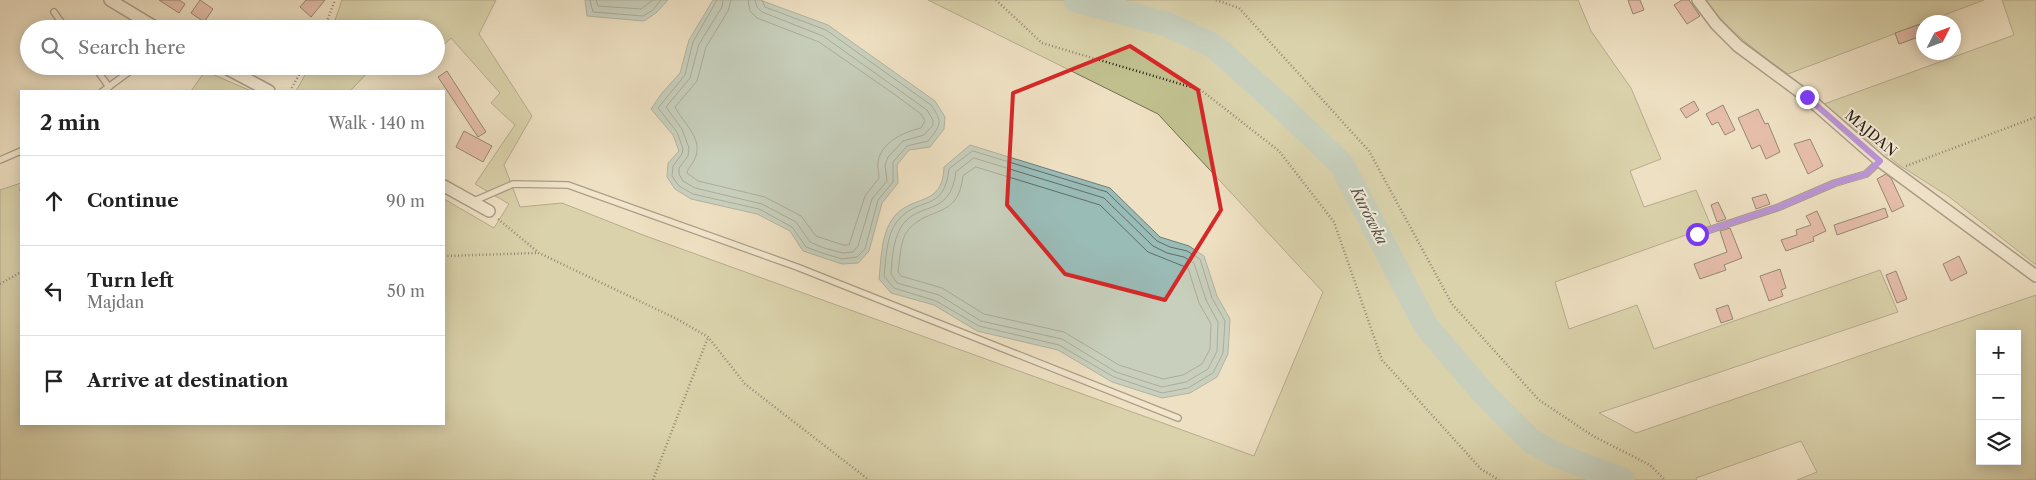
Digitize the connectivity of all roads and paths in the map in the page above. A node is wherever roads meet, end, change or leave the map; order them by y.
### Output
1 (110, 0) edge
2 (335, 0) edge
3 (996, 0) edge
4 (1216, 0) edge
5 (1698, 0) edge
6 (54, 12) dead end
7 (60, 20) edge
8 (143, 20) edge
9 (327, 20) edge
10 (100, 75) edge
11 (125, 75) edge
12 (239, 75) edge
13 (299, 75) edge
14 (109, 87) junction
15 (104, 90) edge
16 (266, 90) edge
17 (291, 90) edge
18 (2036, 117) edge
19 (20, 151) edge
20 (0, 160) edge
21 (1880, 161) junction
22 (1892, 170) junction
23 (445, 187) edge
24 (473, 202) junction
25 (489, 210) joint
26 (1697, 234) dead end
27 (539, 253) junction
28 (445, 256) edge
29 (20, 273) edge
30 (2036, 276) edge
31 (0, 284) edge
32 (708, 337) junction
33 (1178, 418) dead end
34 (653, 480) edge
35 (869, 480) edge
36 (1499, 480) edge
37 (1665, 480) edge

1 - 8 street
2 - 9 path
3 - 36 path
4 - 37 path
5 - 21 street, MAJDAN
6 - 7 lane
10 - 14 lane
11 - 14 lane
12 - 16 street
13 - 17 path
14 - 15 lane
18 - 22 path
19 - 20 lane
21 - 22 street, MAJDAN
21 - 26 lane
22 - 30 street, MAJDAN
23 - 24 street
24 - 25 street
24 - 33 lane
25 - 27 path
27 - 28 path
27 - 32 path
29 - 31 path
32 - 34 path
32 - 35 path

